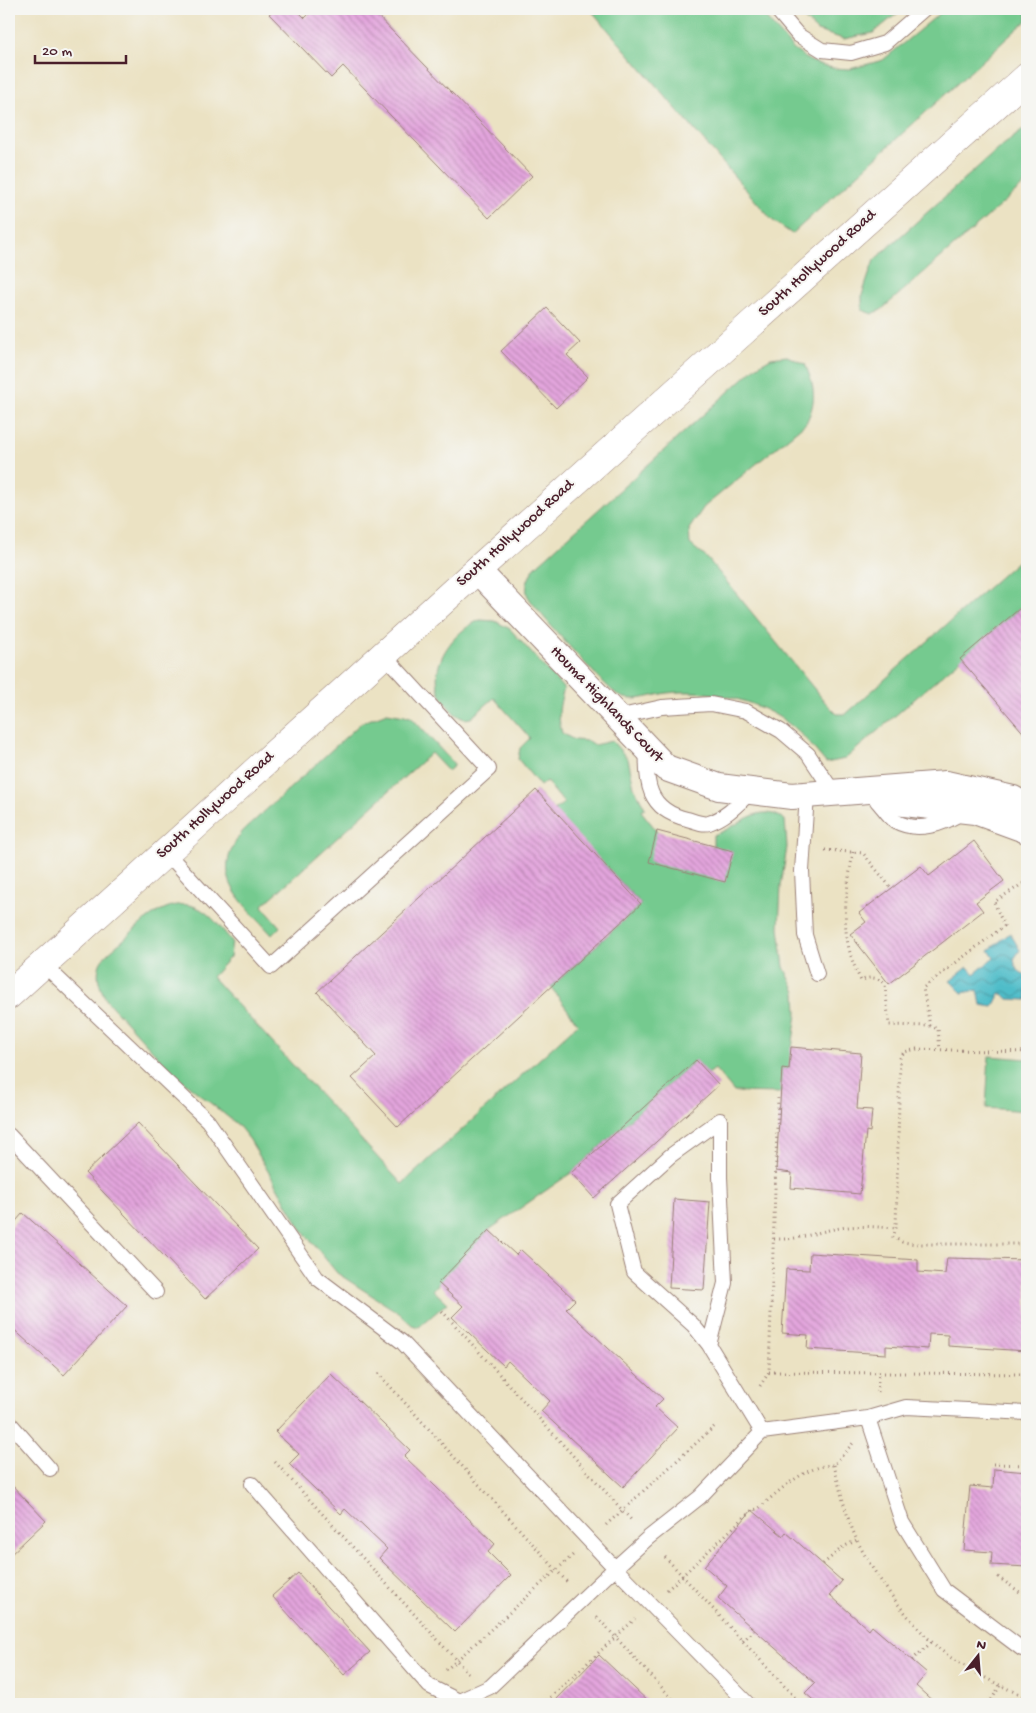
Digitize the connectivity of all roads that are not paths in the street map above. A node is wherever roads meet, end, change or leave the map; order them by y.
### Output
1 (776, 9) edge
2 (924, 9) edge
3 (1027, 77) edge
4 (477, 570) junction
5 (383, 654) junction
6 (617, 717) junction
7 (647, 747) junction
8 (752, 791) junction
9 (834, 793) junction
10 (807, 795) junction
11 (1027, 807) edge
12 (1027, 830) edge
13 (166, 852) junction
14 (43, 964) junction
15 (816, 974) dead end
16 (9, 995) edge
17 (9, 1135) edge
18 (156, 1292) dead end
19 (709, 1345) junction
20 (1027, 1413) edge
21 (868, 1418) junction
22 (9, 1422) edge
23 (762, 1432) junction
24 (50, 1469) dead end
25 (252, 1484) dead end
26 (615, 1568) junction
27 (1027, 1650) edge
28 (748, 1704) edge

1 - 2 lane
3 - 4 street, South Hollywood Road
4 - 5 street, South Hollywood Road
4 - 6 street, Houma Highlands Court
5 - 13 street, South Hollywood Road
5 - 13 lane
6 - 7 street, Houma Highlands Court
6 - 9 lane
7 - 8 street, Houma Highlands Court
7 - 8 lane
8 - 10 street, Houma Highlands Court
9 - 10 street, Houma Highlands Court
9 - 11 street, Houma Highlands Court
9 - 12 street
10 - 15 lane
13 - 14 street, South Hollywood Road
14 - 16 street, South Hollywood Road
14 - 26 lane
17 - 18 lane
19 - 19 lane
19 - 23 lane
20 - 21 lane
21 - 23 lane
21 - 27 lane
22 - 24 lane
23 - 26 lane
25 - 26 lane
26 - 28 lane

